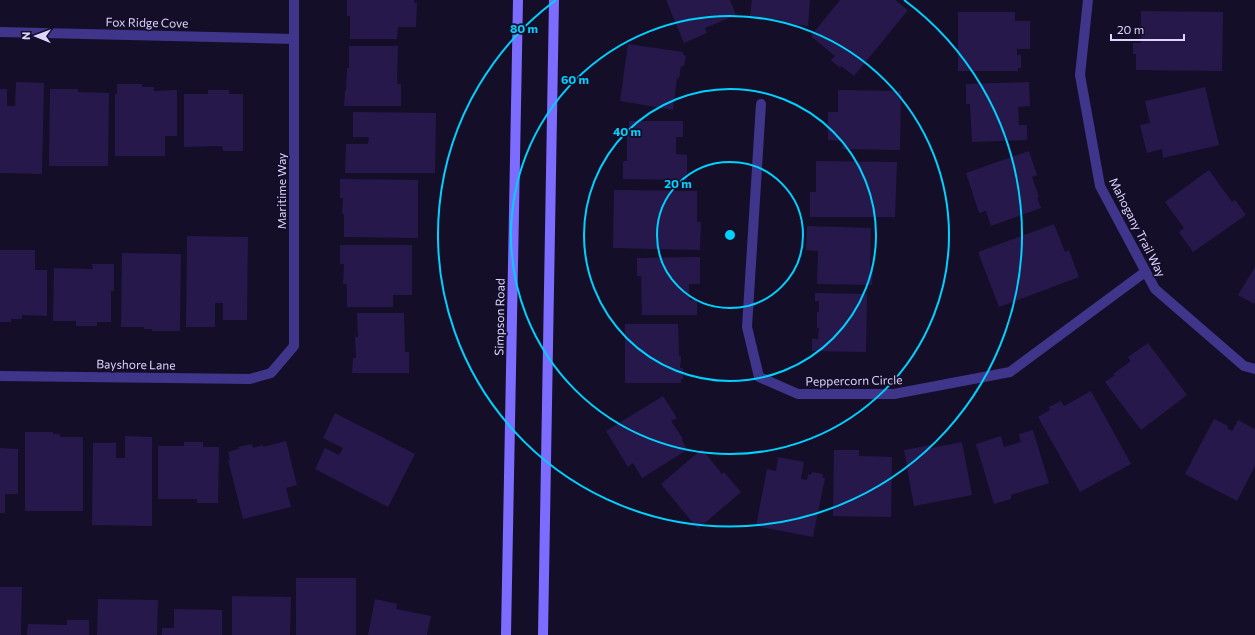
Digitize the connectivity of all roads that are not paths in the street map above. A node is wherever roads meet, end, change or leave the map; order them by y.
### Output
1 (294, 0) edge
2 (518, 0) edge
3 (554, 0) edge
4 (1088, 0) edge
5 (0, 32) edge
6 (294, 38) junction
7 (761, 104) dead end
8 (1145, 272) junction
9 (1255, 369) edge
10 (271, 373) joint
11 (0, 376) edge
12 (506, 635) edge
13 (543, 635) edge

1 - 6 street, Maritime Way
2 - 12 main road, Simpson Road
3 - 13 main road
4 - 8 street, Mahogany Trail Way
5 - 6 street, Fox Ridge Cove
6 - 10 street, Maritime Way
7 - 8 street, Peppercorn Circle
8 - 9 street, Mahogany Trail Way
10 - 11 street, Bayshore Lane

